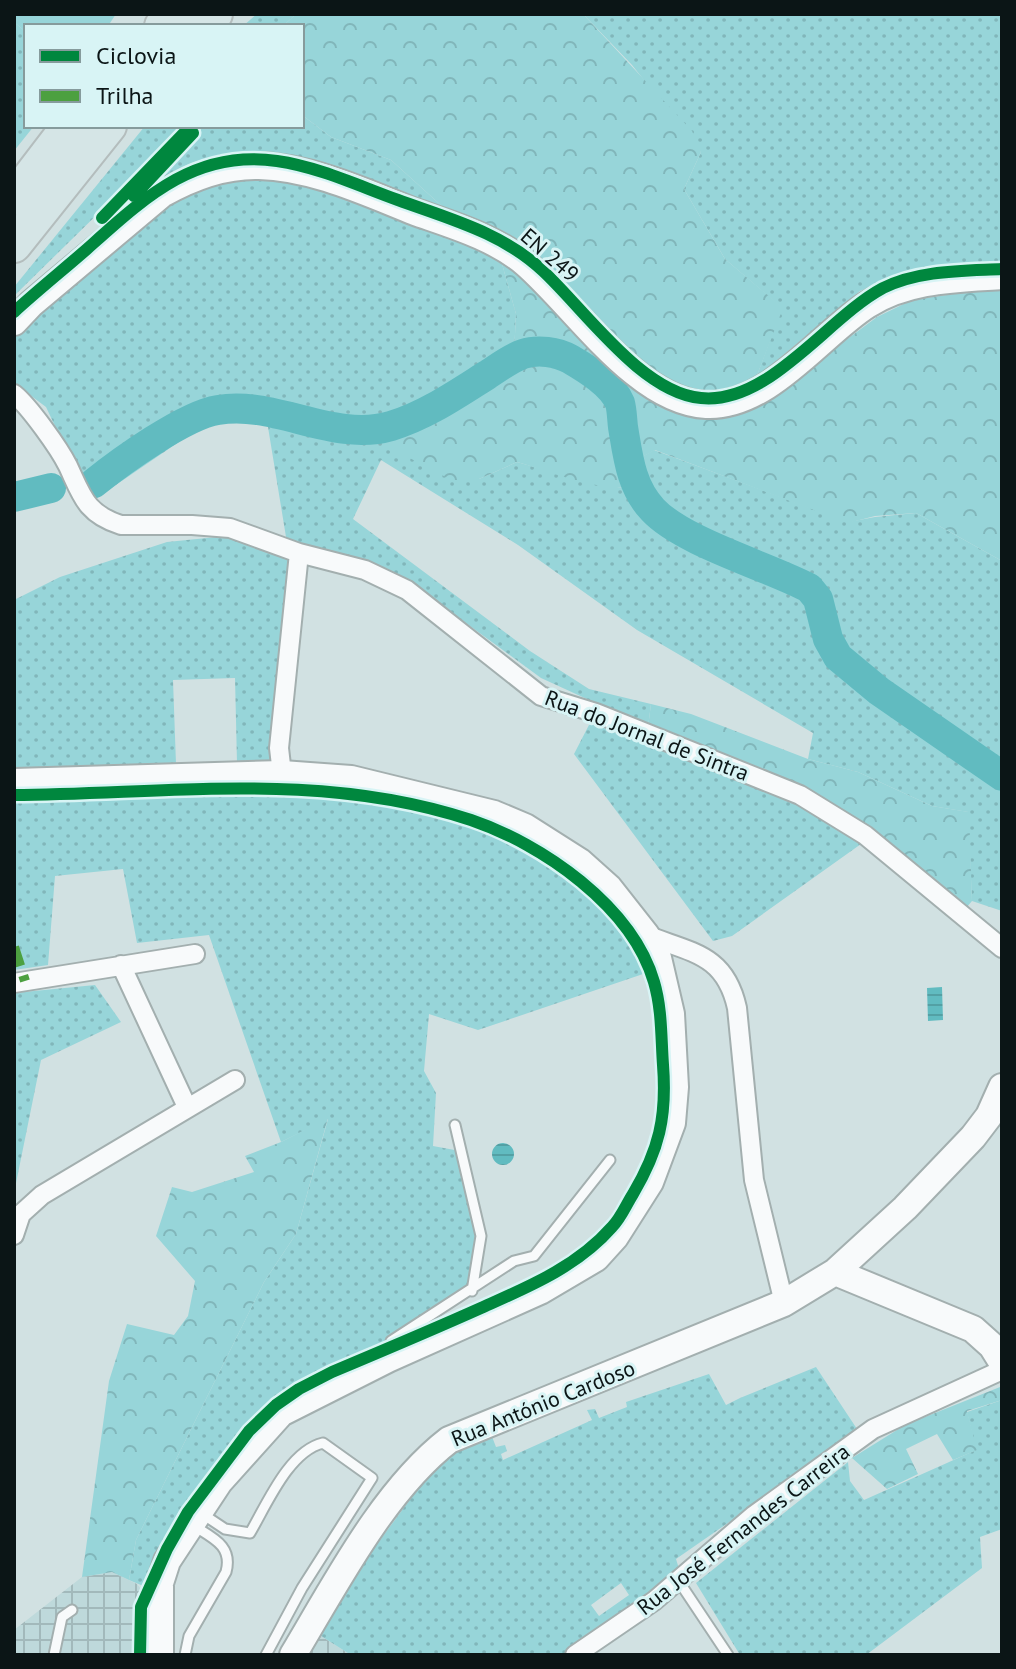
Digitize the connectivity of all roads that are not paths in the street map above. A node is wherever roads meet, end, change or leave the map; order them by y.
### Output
1 (67, 128) edge
2 (107, 128) edge
3 (14, 198) edge
4 (14, 245) edge
5 (1002, 276) edge
6 (14, 322) edge
7 (14, 394) edge
8 (299, 553) junction
9 (282, 774) junction
10 (14, 782) edge
11 (646, 935) junction
12 (1002, 948) edge
13 (195, 954) dead end
14 (121, 965) junction
15 (14, 983) edge
16 (235, 1080) dead end
17 (1002, 1087) edge
18 (187, 1107) junction
19 (455, 1125) dead end
20 (610, 1160) dead end
21 (14, 1235) edge
22 (835, 1272) junction
23 (472, 1291) junction
24 (784, 1303) junction
25 (388, 1359) junction
26 (1002, 1362) edge
27 (1002, 1370) edge
28 (195, 1518) junction
29 (678, 1580) junction
30 (314, 1594) junction
31 (72, 1610) dead end
32 (54, 1655) edge
33 (160, 1655) edge
34 (185, 1655) edge
35 (266, 1655) edge
36 (293, 1655) edge
37 (575, 1655) edge
38 (728, 1655) edge

1 - 3 highway
2 - 4 highway
5 - 6 street, EN 249
7 - 8 street, Rua do Jornal de Sintra
8 - 9 street
8 - 12 street, Rua do Jornal de Sintra
9 - 10 street
9 - 11 street
11 - 24 street
11 - 25 street
13 - 14 street
14 - 15 street
14 - 18 street
16 - 18 street
17 - 22 street, Rua António Cardoso
18 - 21 street
19 - 23 lane
20 - 23 lane
22 - 24 street, Rua António Cardoso
22 - 26 street
23 - 25 lane
24 - 30 street, Rua António Cardoso
25 - 28 street
27 - 29 street, Rua José Fernandes Carreira
28 - 30 lane
28 - 33 street
28 - 34 lane
29 - 37 street, Rua José Fernandes Carreira
29 - 38 lane
30 - 35 lane
30 - 36 street, Rua António Cardoso
31 - 32 lane

